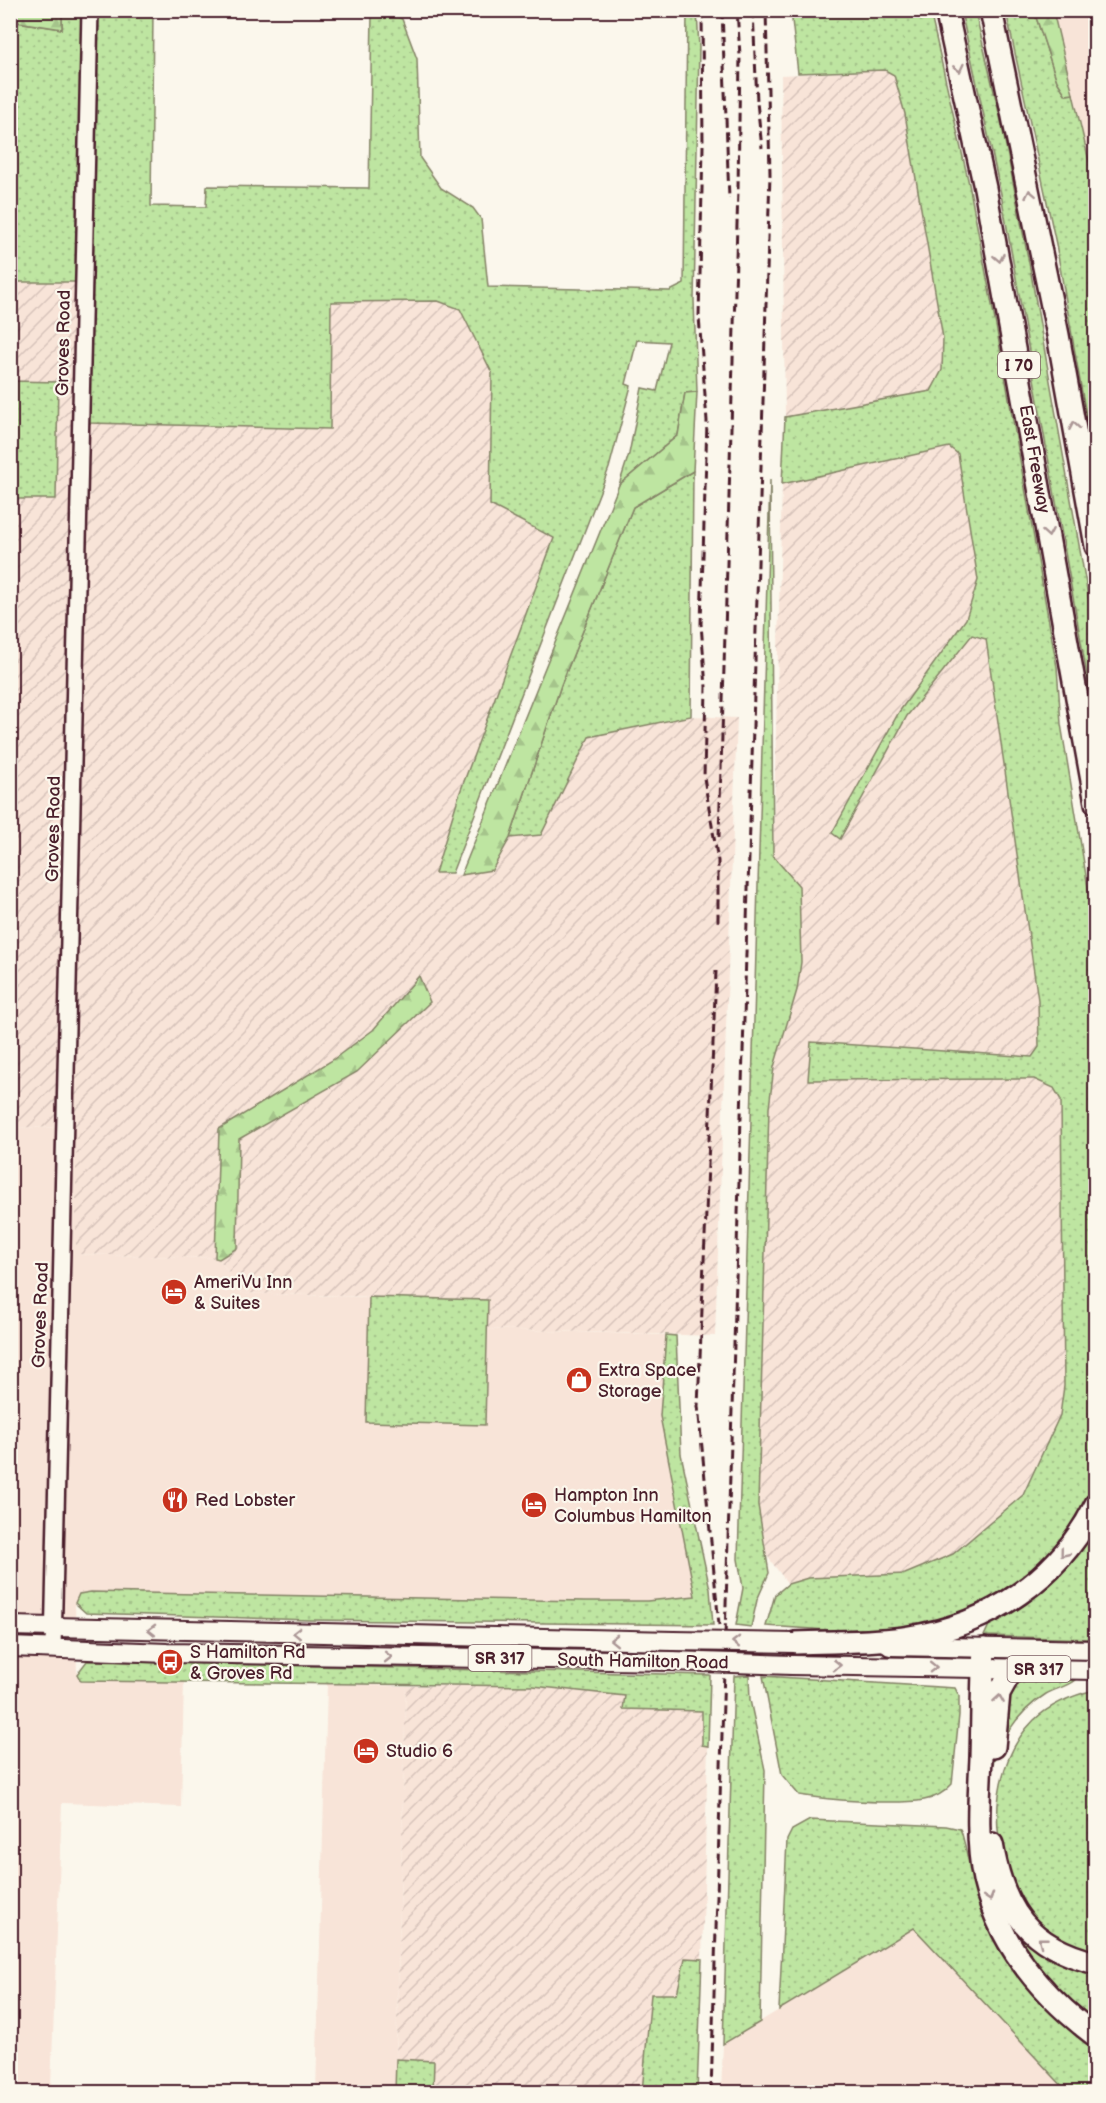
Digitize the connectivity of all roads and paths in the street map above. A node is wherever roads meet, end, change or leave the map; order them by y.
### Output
1 (90, 10) edge
2 (946, 10) edge
3 (992, 10) edge
4 (1095, 546) edge
5 (1095, 803) edge
6 (1095, 1504) edge
7 (10, 1626) edge
8 (53, 1627) junction
9 (795, 1643) junction
10 (10, 1647) edge
11 (53, 1648) junction
12 (1095, 1650) edge
13 (983, 1658) junction
14 (1013, 1668) junction
15 (1095, 1670) edge
16 (1095, 1963) edge
17 (1095, 2036) edge

1 - 8 street, Groves Road
2 -> 5 highway, East Freeway / I 70
4 -> 3 highway, I 70
6 -> 9 highway
7 - 8 main road, South Hamilton Road / SR 317
9 -> 8 main road, South Hamilton Road / SR 317, bridge
8 - 11 street, Groves Road
9 - 13 main road, South Hamilton Road / SR 317
10 - 11 main road, South Hamilton Road / SR 317
11 -> 13 main road, South Hamilton Road / SR 317, bridge
12 - 13 main road, South Hamilton Road / SR 317
13 - 14 main road, South Hamilton Road / SR 317
13 -> 17 highway
14 - 15 main road, South Hamilton Road / SR 317
16 -> 14 highway

